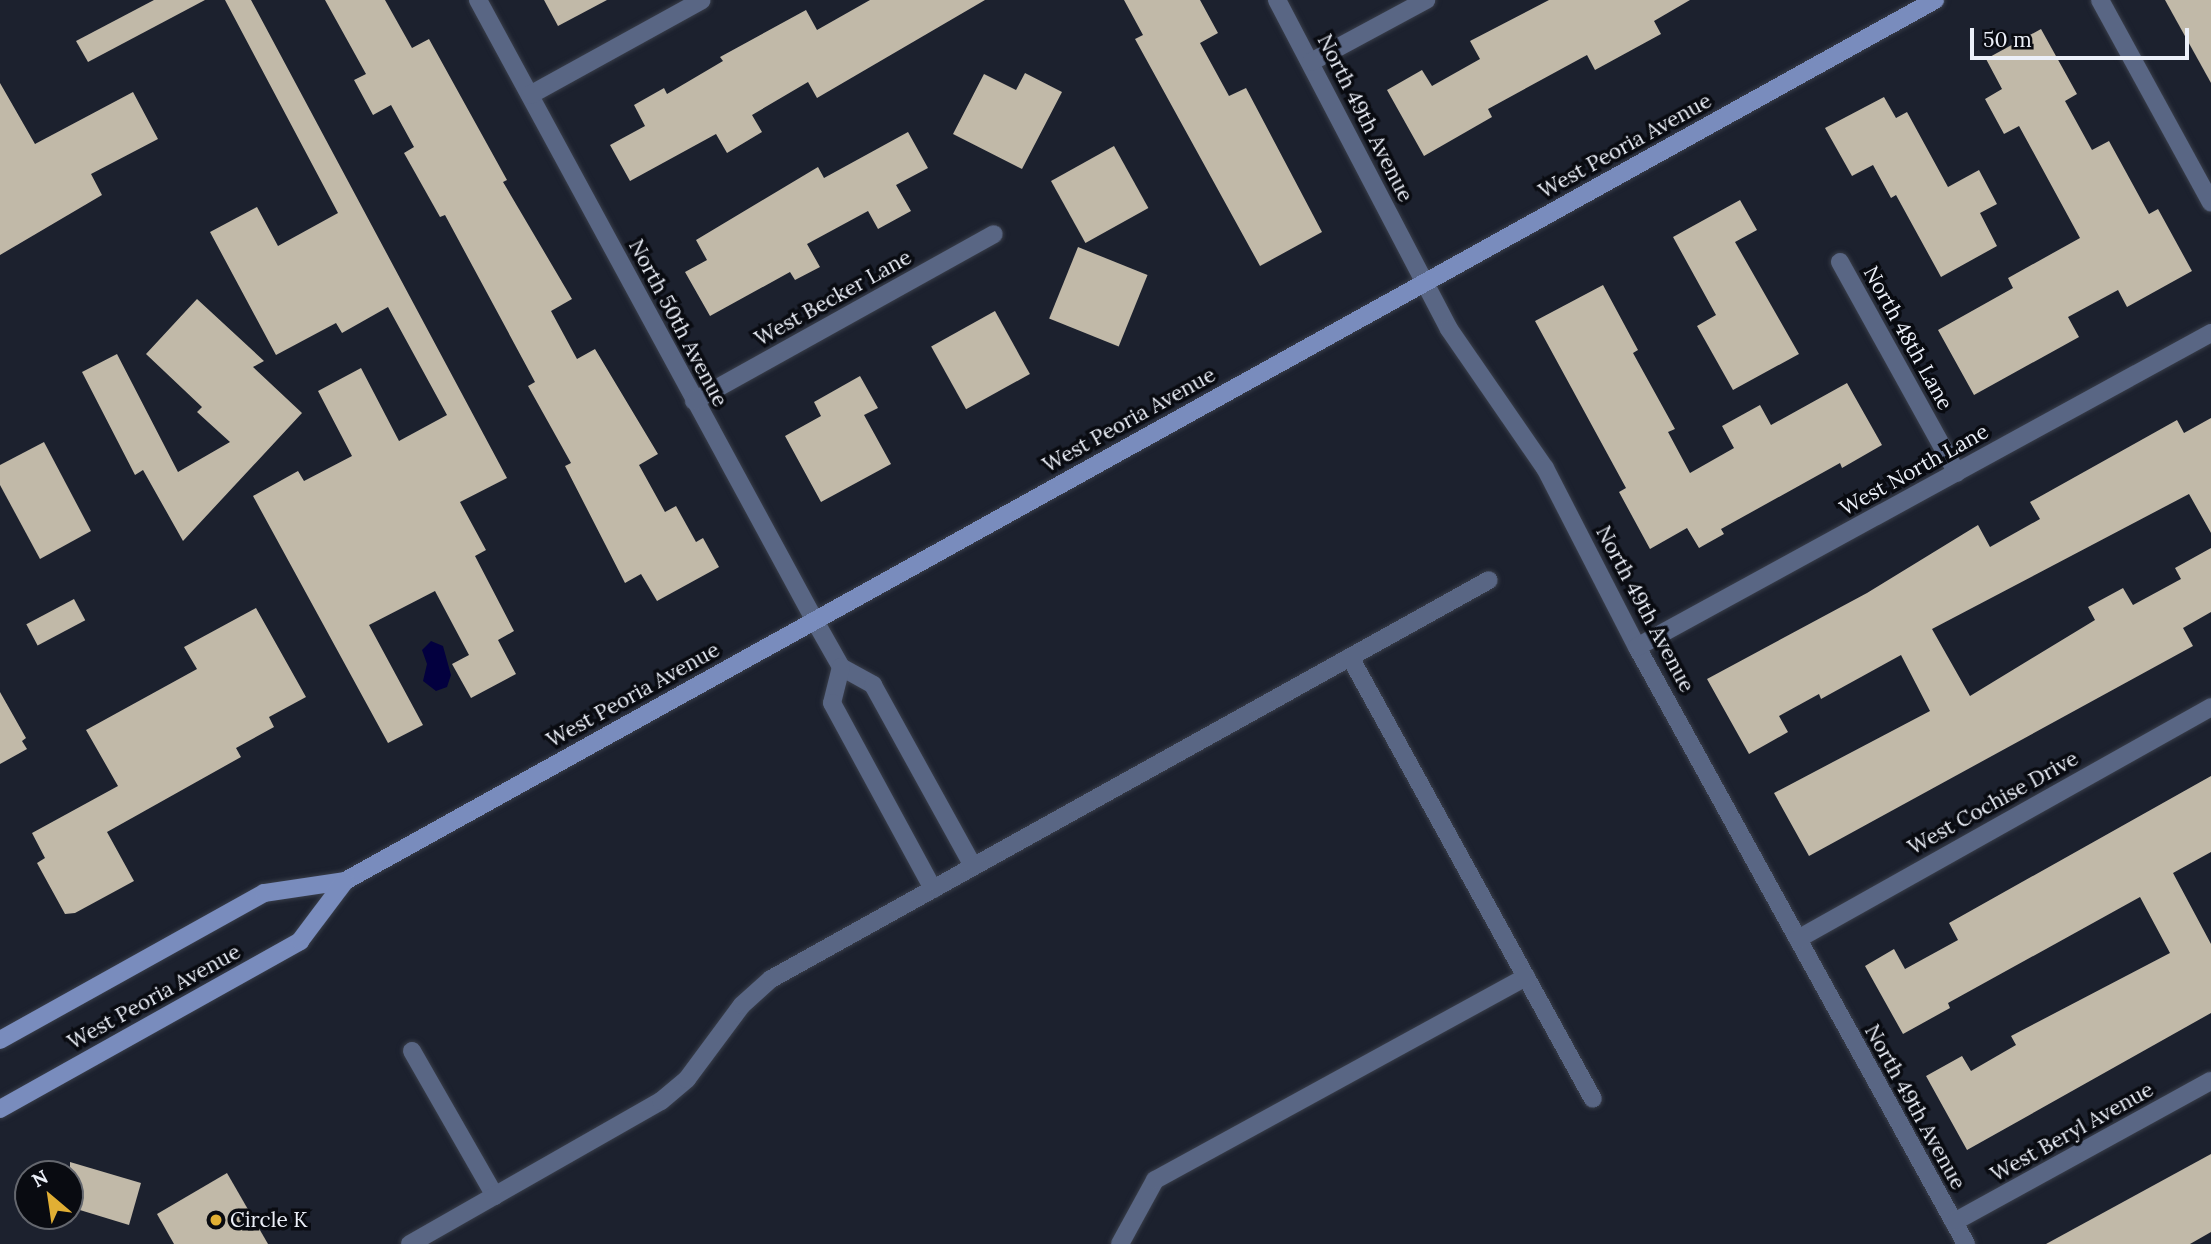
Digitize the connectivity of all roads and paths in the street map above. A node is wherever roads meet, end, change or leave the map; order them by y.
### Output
1 (478, 0) edge
2 (702, 0) edge
3 (1277, 0) edge
4 (1426, 0) edge
5 (1936, 0) edge
6 (2100, 0) edge
7 (1311, 62) junction
8 (530, 95) junction
9 (2211, 203) edge
10 (994, 234) dead end
11 (1840, 262) dead end
12 (1425, 282) junction
13 (2211, 333) edge
14 (694, 401) junction
15 (1956, 473) junction
16 (1489, 580) dead end
17 (814, 621) junction
18 (1637, 647) junction
19 (1350, 657) junction
20 (841, 667) junction
21 (2211, 707) edge
22 (973, 866) junction
23 (345, 881) junction
24 (933, 889) junction
25 (1798, 939) junction
26 (1526, 977) junction
27 (0, 1040) edge
28 (412, 1051) dead end
29 (2211, 1081) edge
30 (1593, 1099) dead end
31 (0, 1109) edge
32 (495, 1196) junction
33 (1954, 1222) junction
34 (411, 1244) edge
35 (1120, 1244) edge
36 (1966, 1244) edge

1 - 8 street, North 50th Avenue
2 - 8 street
3 - 7 street, North 49th Avenue
4 - 7 street
5 - 12 main road, West Peoria Avenue
6 - 9 street
7 - 12 street, North 49th Avenue
8 - 14 street, North 50th Avenue
10 - 14 street, West Becker Lane
11 - 15 street, North 48th Lane
12 - 17 main road, West Peoria Avenue
12 - 18 street, North 49th Avenue
13 - 15 street, West North Lane
14 - 17 street, North 50th Avenue
15 - 18 street, West North Lane
16 - 19 street
17 - 20 street, North 50th Avenue
17 - 23 main road, West Peoria Avenue
18 - 25 street, North 49th Avenue
19 - 22 street
19 - 26 street
20 - 22 street
20 - 24 street
21 - 25 street, West Cochise Drive
22 - 24 street
23 - 27 main road, West Peoria Avenue
23 - 31 main road, West Peoria Avenue
24 - 32 street
25 - 33 street, North 49th Avenue
26 - 30 street
26 - 35 street
28 - 32 street
29 - 33 street, West Beryl Avenue
32 - 34 street
33 - 36 street, North 49th Avenue

